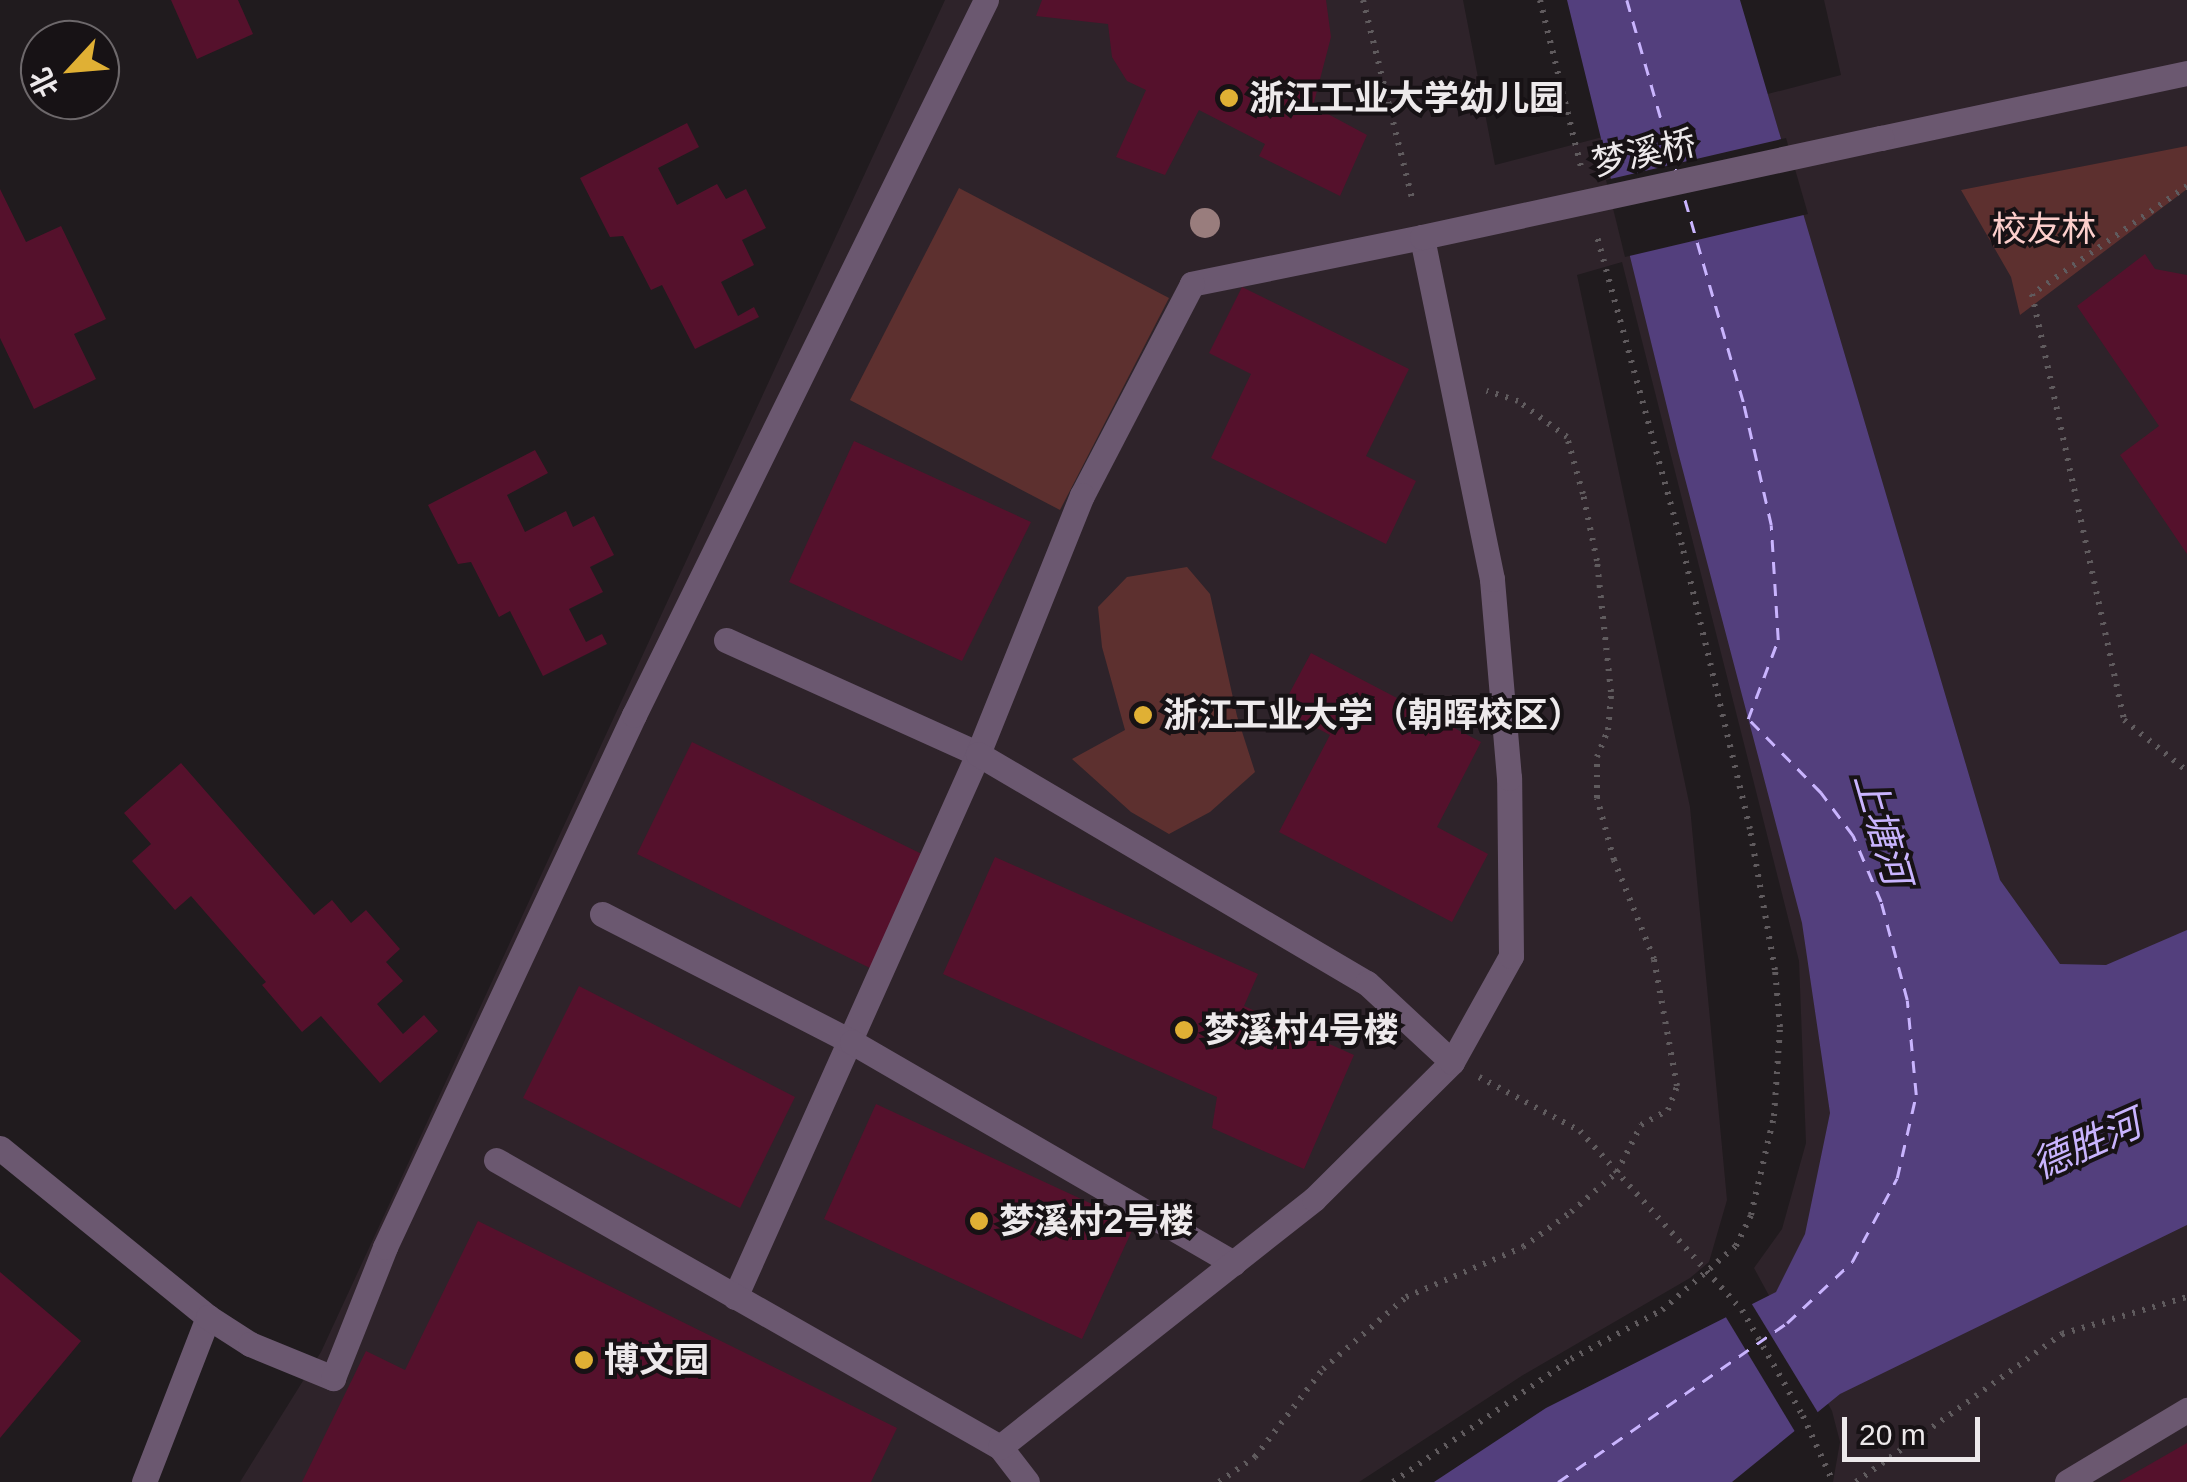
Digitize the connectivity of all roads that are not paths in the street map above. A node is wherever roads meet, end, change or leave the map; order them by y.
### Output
1 (986, 0) edge
2 (2187, 73) edge
3 (1422, 238) junction
4 (726, 640) dead end
5 (978, 754) junction
6 (602, 914) dead end
7 (852, 1042) junction
8 (1452, 1062) junction
9 (0, 1148) edge
10 (496, 1160) dead end
11 (1234, 1263) junction
12 (736, 1296) junction
13 (208, 1317) junction
14 (2187, 1410) edge
15 (1000, 1447) junction
16 (144, 1482) edge
17 (1027, 1482) edge
18 (2068, 1482) edge

1 - 13 street
2 - 3 street, 梦溪桥, bridge
3 - 5 street, 梦溪桥
3 - 8 street
4 - 5 street
5 - 7 street
5 - 8 street
6 - 7 street
7 - 11 street
7 - 12 street
8 - 11 street
9 - 13 street
10 - 12 street
11 - 15 street
12 - 15 street
13 - 16 street
14 - 18 street
15 - 17 street

